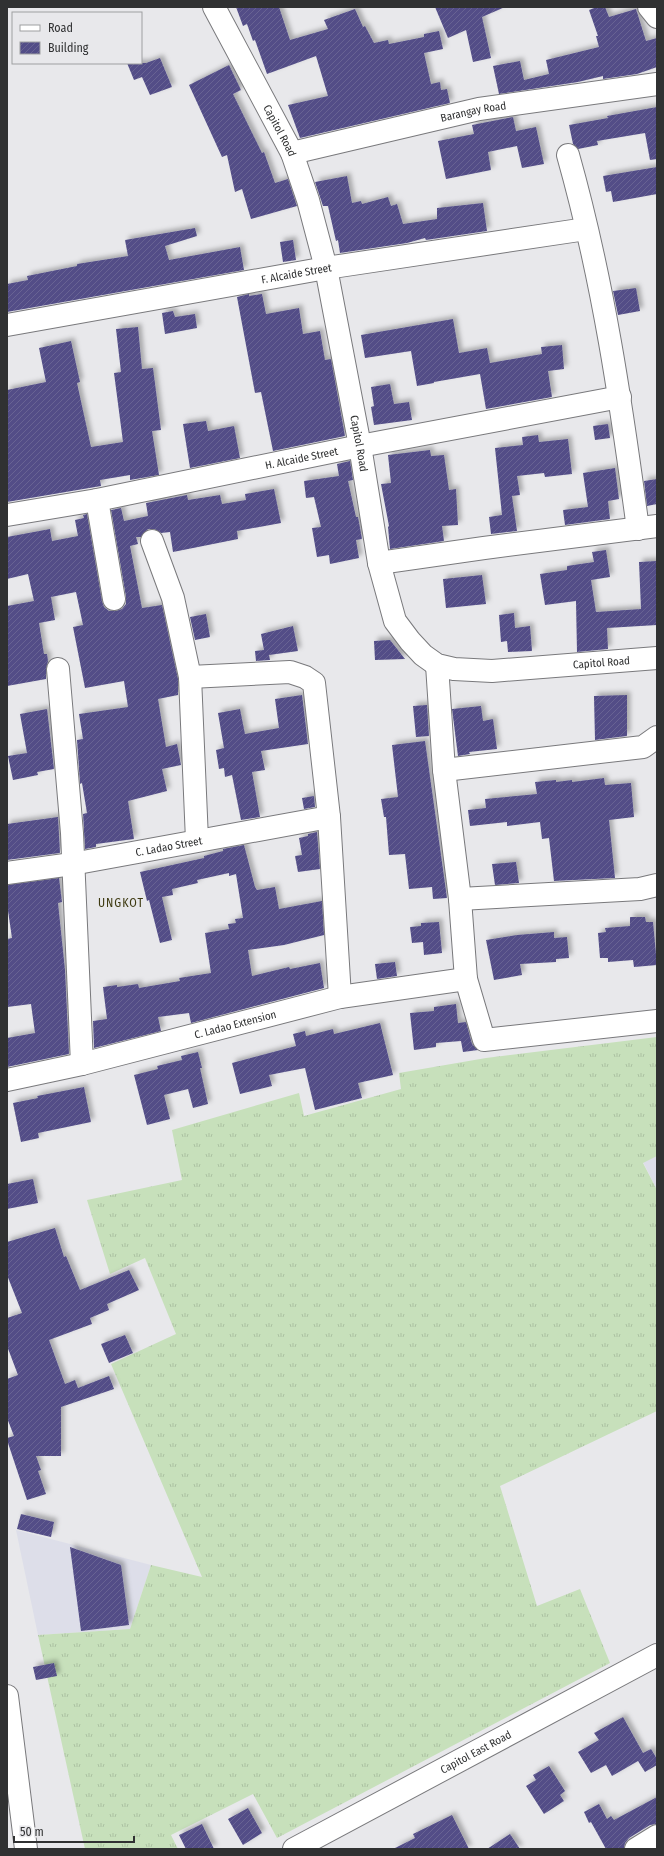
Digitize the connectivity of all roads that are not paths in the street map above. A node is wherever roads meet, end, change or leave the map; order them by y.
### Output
1 (214, 7) edge
2 (649, 7) edge
3 (657, 17) edge
4 (657, 84) edge
5 (292, 153) junction
6 (568, 155) dead end
7 (586, 229) junction
8 (326, 268) junction
9 (7, 325) edge
10 (620, 397) junction
11 (360, 446) junction
12 (97, 500) junction
13 (7, 516) edge
14 (647, 527) edge
15 (152, 541) dead end
16 (379, 564) junction
17 (114, 599) dead end
18 (657, 658) edge
19 (437, 665) junction
20 (58, 669) dead end
21 (190, 677) junction
22 (657, 737) edge
23 (444, 770) junction
24 (329, 817) junction
25 (197, 840) junction
26 (72, 864) junction
27 (7, 873) edge
28 (657, 885) edge
29 (460, 900) junction
30 (466, 979) junction
31 (340, 997) junction
32 (657, 1021) edge
33 (82, 1064) junction
34 (7, 1080) edge
35 (657, 1656) edge
36 (7, 1696) edge
37 (26, 1849) edge
38 (294, 1849) edge

1 - 5 street, Capitol Road
2 - 3 street
4 - 5 street, Barangay Road
5 - 8 street, Capitol Road
6 - 7 street
7 - 8 street, F. Alcaide Street
7 - 10 street
8 - 9 street, F. Alcaide Street
8 - 11 street, Capitol Road
10 - 11 street, H. Alcaide Street
10 - 14 street
11 - 12 street, H. Alcaide Street
11 - 16 street, Capitol Road
12 - 13 street, H. Alcaide Street
12 - 17 street
14 - 16 street
15 - 21 street
16 - 19 street, Capitol Road
18 - 19 street, Capitol Road
19 - 23 street
20 - 26 street
21 - 24 street
21 - 25 street
22 - 23 street
23 - 29 street
24 - 25 street, C. Ladao Street
24 - 31 street
25 - 26 street, C. Ladao Street
26 - 27 street, C. Ladao Street
26 - 33 street
28 - 29 street
29 - 30 street
30 - 31 street, C. Ladao Extension
30 - 32 street
31 - 33 street, C. Ladao Extension
33 - 34 street, C. Ladao Extension
35 - 38 street, Capitol East Road
36 - 37 street

